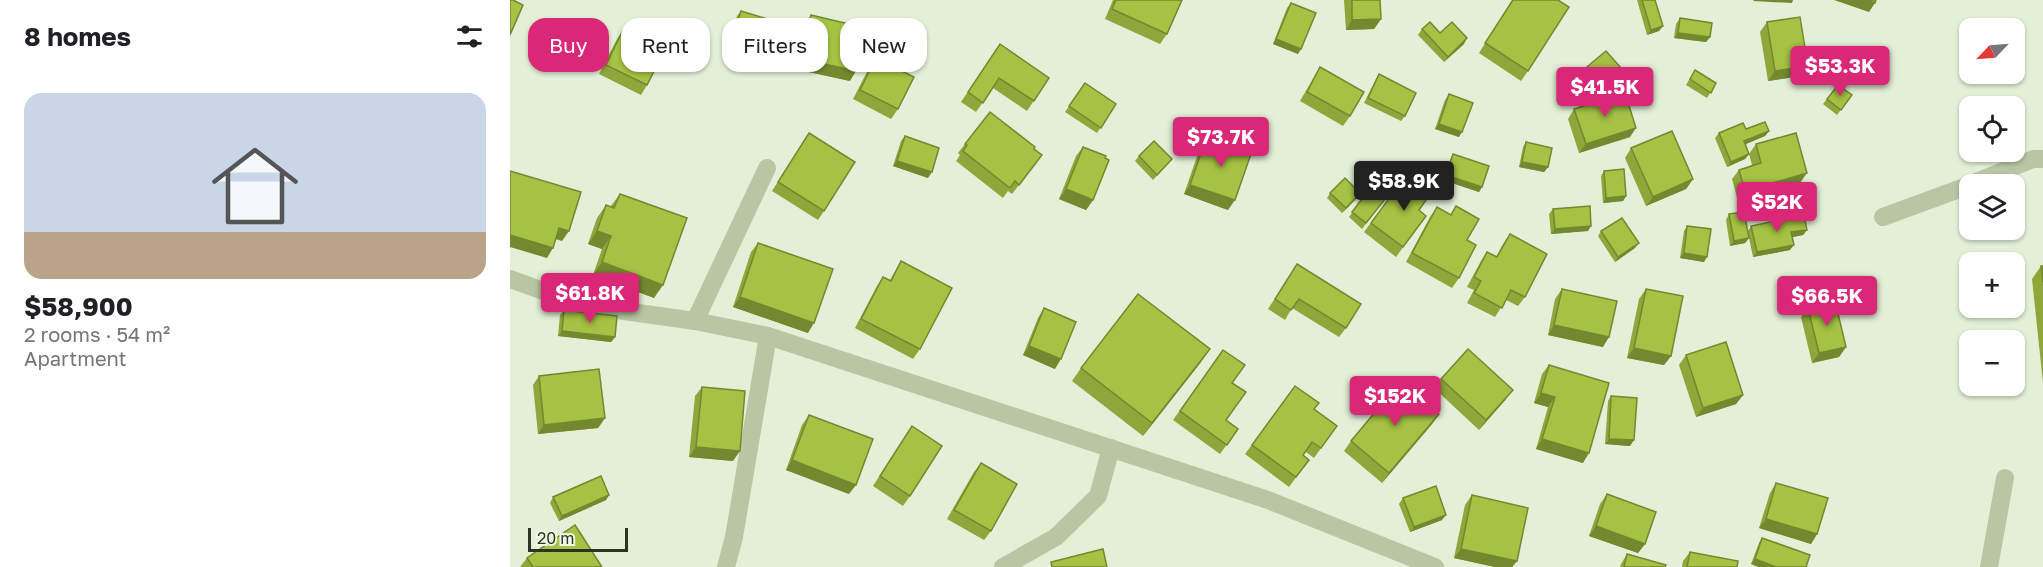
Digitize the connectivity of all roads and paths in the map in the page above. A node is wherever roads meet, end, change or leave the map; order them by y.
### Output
1 (2043, 159) edge
2 (766, 168) dead end
3 (1997, 174) edge
4 (1959, 189) edge
5 (1884, 217) dead end
6 (510, 279) edge
7 (695, 321) junction
8 (768, 336) junction
9 (1111, 448) junction
10 (2005, 478) dead end
11 (726, 567) edge
12 (1003, 567) edge
13 (1435, 567) edge
14 (1989, 567) edge

1 - 3 street
2 - 7 street
4 - 5 street
6 - 7 street
7 - 8 street
8 - 9 street
8 - 11 street
9 - 12 street
9 - 13 street
10 - 14 street

